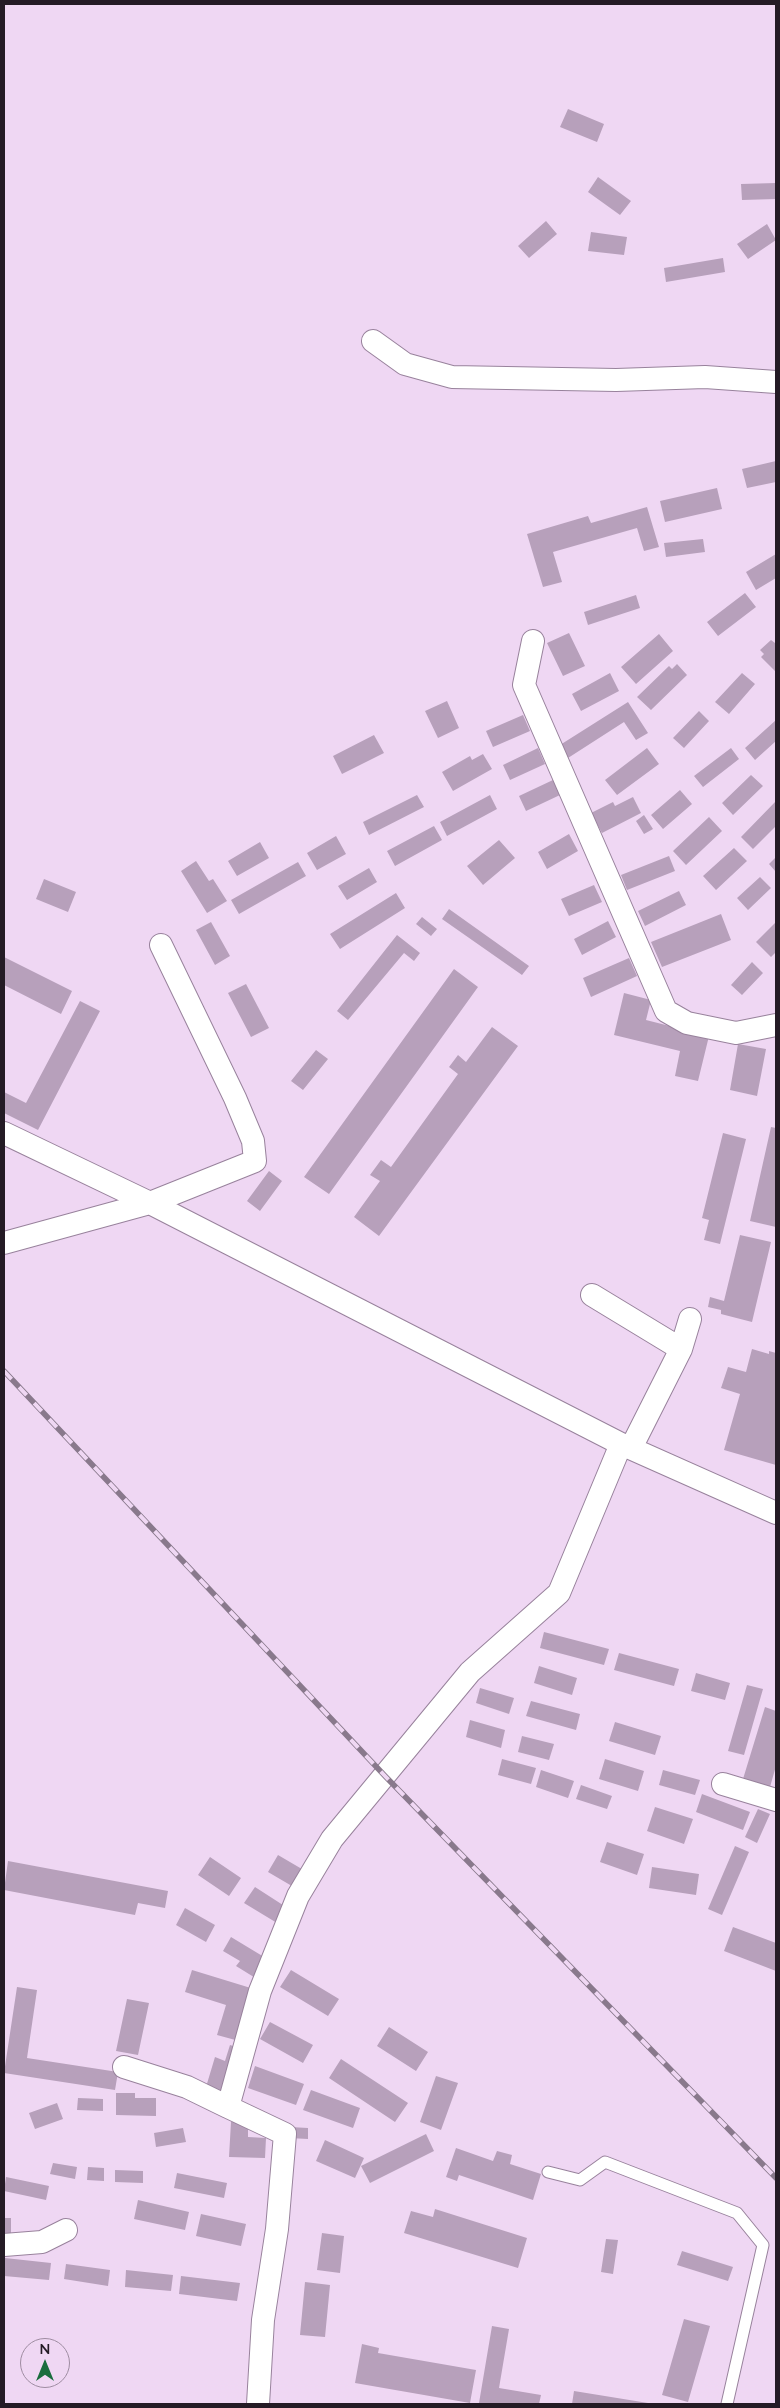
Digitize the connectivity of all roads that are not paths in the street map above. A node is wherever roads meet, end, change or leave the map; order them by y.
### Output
1 (373, 341) dead end
2 (776, 382) edge
3 (533, 641) dead end
4 (161, 945) dead end
5 (776, 1025) edge
6 (4, 1133) edge
7 (150, 1203) junction
8 (4, 1243) edge
9 (592, 1295) dead end
10 (690, 1319) dead end
11 (681, 1349) junction
12 (626, 1446) junction
13 (776, 1513) edge
14 (723, 1784) dead end
15 (776, 1800) edge
16 (124, 2067) dead end
17 (228, 2107) junction
18 (548, 2172) dead end
19 (66, 2230) dead end
20 (4, 2245) edge
21 (258, 2404) edge
22 (727, 2404) edge

1 - 2 street
3 - 5 street
4 - 7 street
6 - 7 street
7 - 8 street
7 - 12 street
9 - 11 street
10 - 11 street
11 - 12 street
12 - 13 street
12 - 17 street
14 - 15 street
16 - 17 street
17 - 21 street
18 - 22 lane
19 - 20 street

